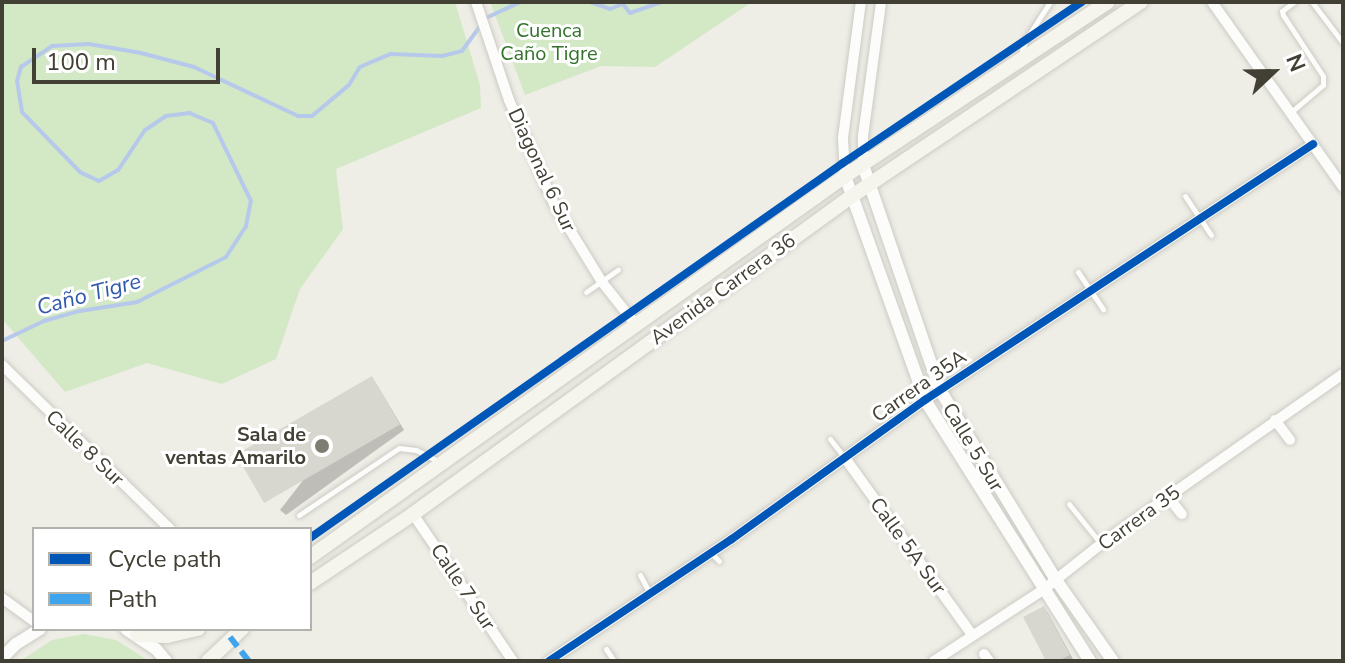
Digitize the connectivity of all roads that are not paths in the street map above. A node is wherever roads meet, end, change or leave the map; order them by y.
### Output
1 (476, 2) edge
2 (861, 2) edge
3 (881, 2) edge
4 (1050, 2) edge
5 (1108, 2) edge
6 (1141, 2) edge
7 (1212, 2) edge
8 (1294, 2) edge
9 (1312, 2) edge
10 (1343, 43) edge
11 (1019, 61) junction
12 (1290, 112) junction
13 (1313, 144) junction
14 (863, 165) junction
15 (845, 176) junction
16 (870, 184) junction
17 (1343, 187) edge
18 (852, 196) junction
19 (1185, 196) dead end
20 (1199, 218) junction
21 (1211, 235) dead end
22 (618, 270) dead end
23 (1078, 272) dead end
24 (602, 282) junction
25 (1089, 289) junction
26 (586, 292) dead end
27 (1103, 309) dead end
28 (636, 325) junction
29 (2, 365) edge
30 (1343, 374) edge
31 (940, 390) junction
32 (925, 400) junction
33 (1275, 420) junction
34 (830, 439) dead end
35 (1290, 440) dead end
36 (845, 458) junction
37 (443, 464) junction
38 (1168, 497) junction
39 (1069, 504) dead end
40 (413, 514) junction
41 (1182, 514) dead end
42 (299, 515) dead end
43 (168, 527) edge
44 (1101, 544) junction
45 (711, 553) junction
46 (312, 556) edge
47 (719, 561) dead end
48 (640, 575) dead end
49 (1056, 580) junction
50 (312, 582) edge
51 (1043, 590) junction
52 (649, 592) junction
53 (2, 598) edge
54 (32, 620) edge
55 (37, 631) edge
56 (189, 631) edge
57 (240, 631) edge
58 (131, 632) edge
59 (972, 635) junction
60 (606, 649) dead end
61 (2, 658) edge
62 (166, 661) edge
63 (208, 661) edge
64 (513, 661) edge
65 (549, 661) edge
66 (614, 661) edge
67 (934, 661) edge
68 (1090, 661) edge
69 (1113, 661) edge

1 - 24 street, Diagonal 6 Sur
2 - 15 street
3 - 14 street
4 - 11 lane
5 - 11 main road, Avenida Carrera 36
6 - 16 main road, Avenida Carrera 36
7 - 12 street
8 - 12 lane
9 - 10 lane
11 - 14 main road, Avenida Carrera 36
12 - 13 street
13 - 17 street
13 - 20 street, Carrera 35A
14 - 15 main road, Avenida Carrera 36
14 - 16 street, Calle 5 Sur
15 - 18 street, Calle 5 Sur
15 - 28 main road, Avenida Carrera 36
16 - 18 main road, Avenida Carrera 36
16 - 31 street, Calle 5 Sur
18 - 32 street, Calle 5 Sur
18 - 40 main road, Avenida Carrera 36
19 - 20 lane
20 - 21 lane
20 - 25 street, Carrera 35A
22 - 24 lane
23 - 25 lane
24 - 26 lane
24 - 28 street, Diagonal 6 Sur
25 - 27 lane
25 - 31 street, Carrera 35A
28 - 37 main road, Avenida Carrera 36
29 - 43 street, Calle 8 Sur
30 - 33 street, Carrera 35
31 - 32 street, Carrera 35A
31 - 49 street, Calle 5 Sur
32 - 36 street, Carrera 35A
32 - 51 street, Calle 5 Sur
33 - 35 street
33 - 38 street, Carrera 35
34 - 36 lane
36 - 45 street, Carrera 35A
36 - 59 street, Calle 5A Sur
37 - 42 lane
37 - 46 main road, Avenida Carrera 36
38 - 41 street
38 - 44 street, Carrera 35
39 - 44 lane
40 - 50 main road, Avenida Carrera 36
40 - 64 street, Calle 7 Sur
44 - 49 street, Carrera 35
45 - 47 lane
45 - 52 street, Carrera 35A
48 - 52 lane
49 - 51 street, Carrera 35
49 - 69 street, Calle 5 Sur
51 - 59 street, Carrera 35
51 - 68 street, Calle 5 Sur
52 - 65 street, Carrera 35A
53 - 54 street
55 - 61 street
56 - 58 main road
57 - 63 main road
58 - 62 street
59 - 67 street, Carrera 35
60 - 66 lane

